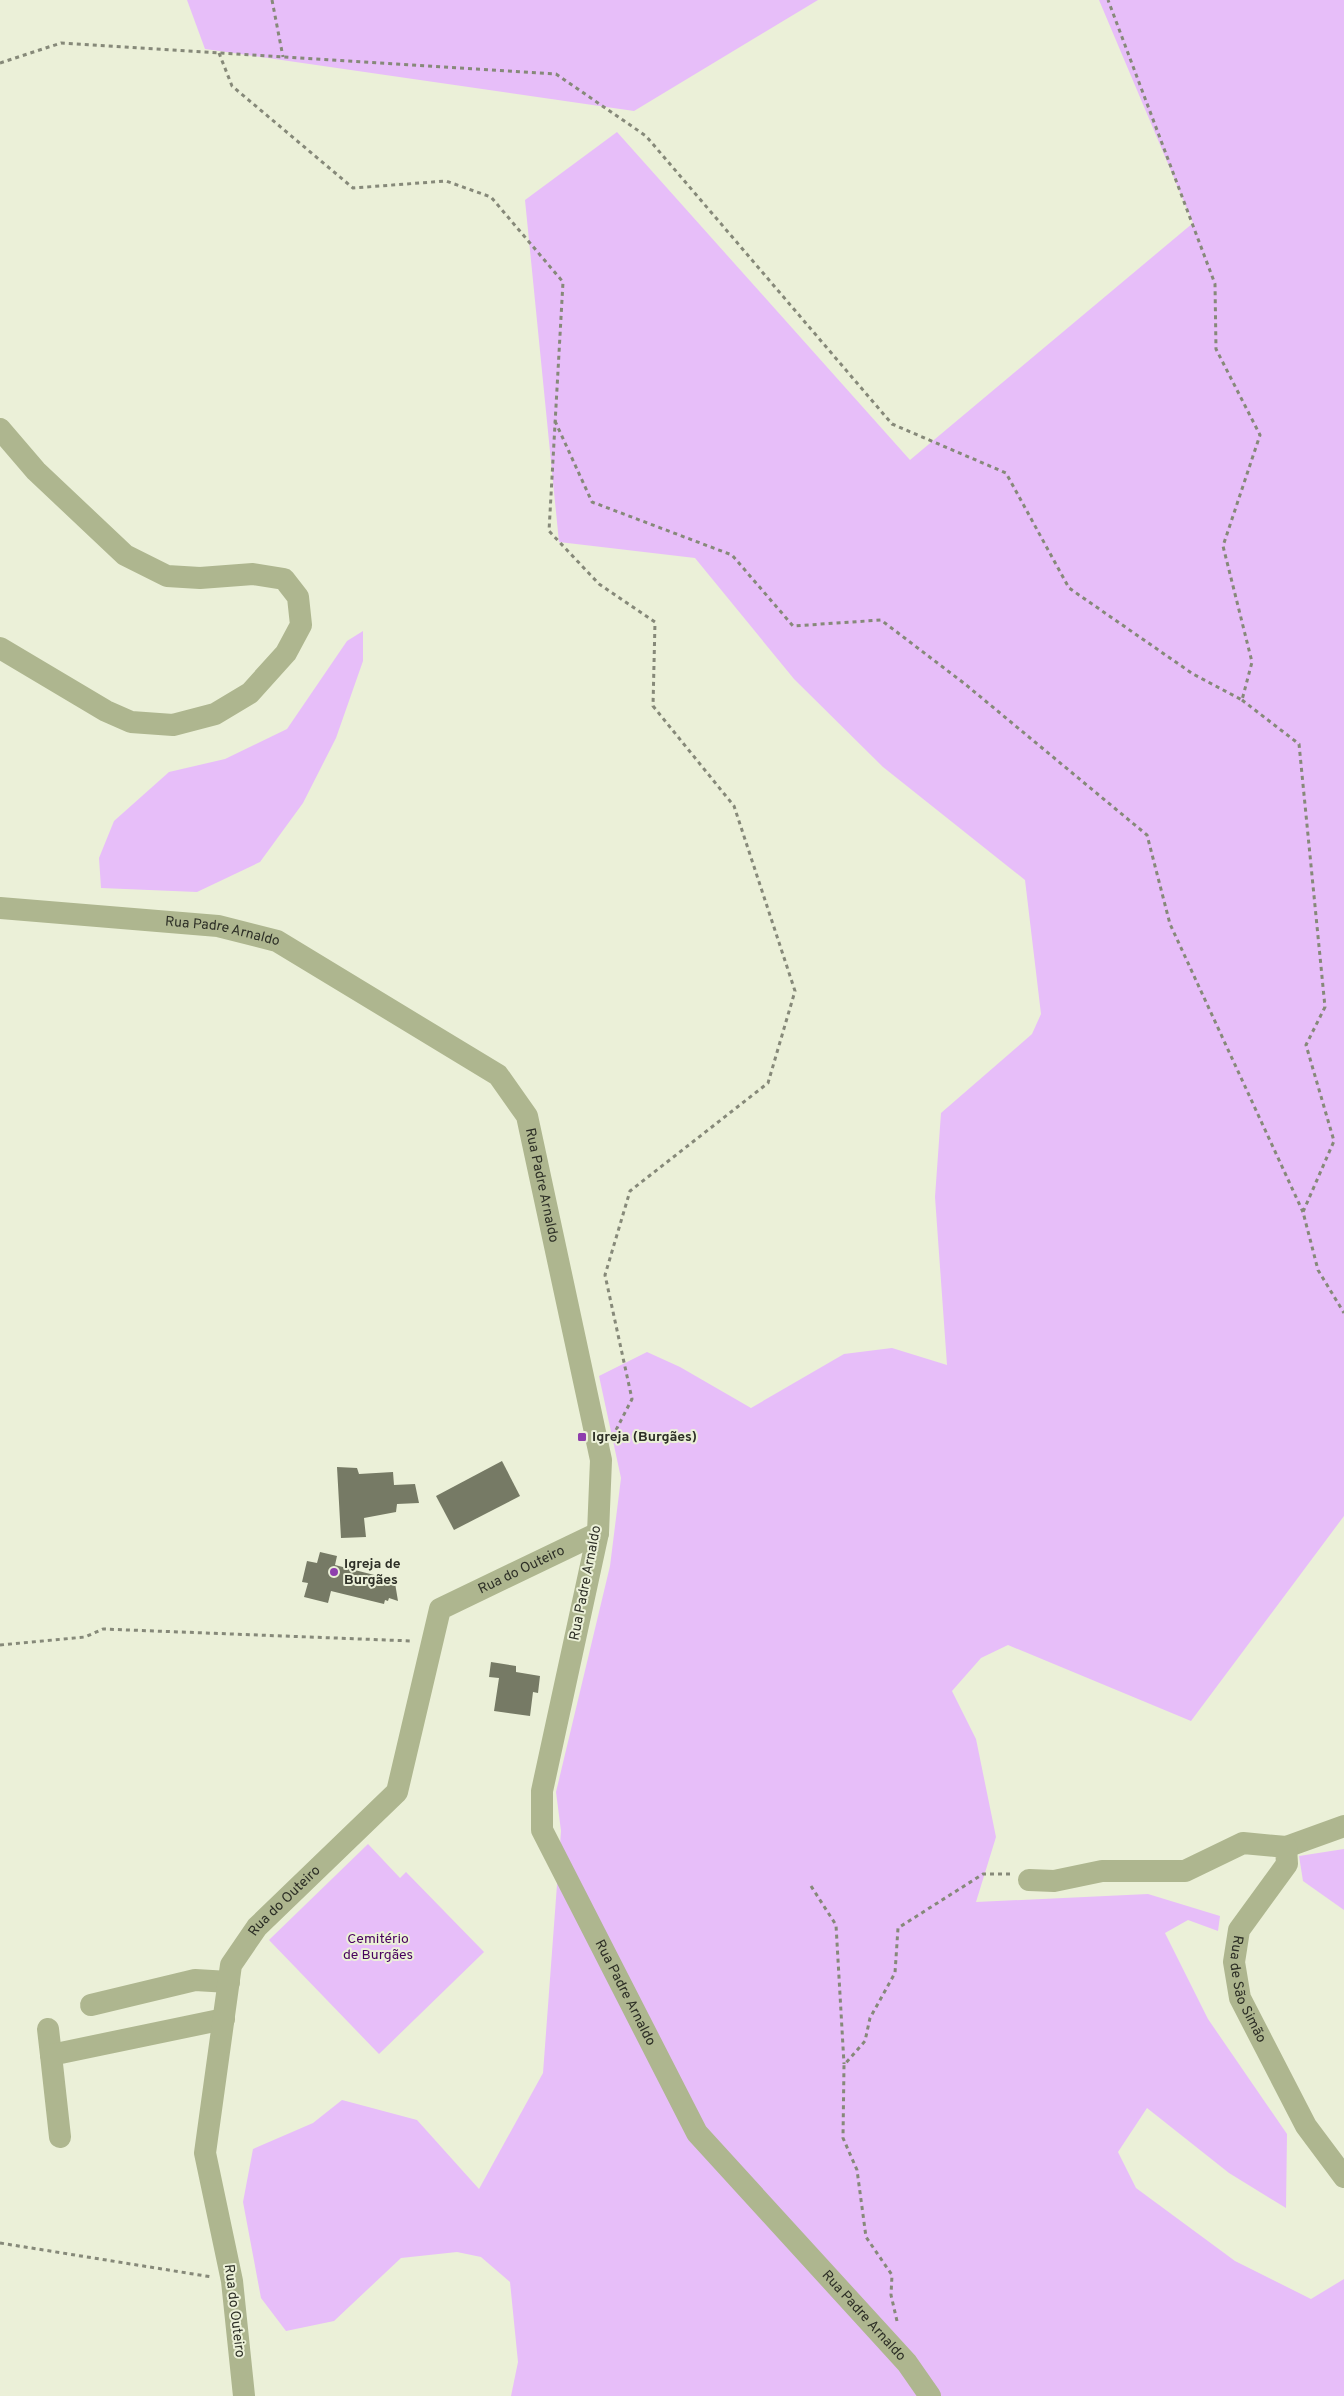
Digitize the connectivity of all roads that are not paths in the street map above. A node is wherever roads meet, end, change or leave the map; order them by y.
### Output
1 (0, 429) edge
2 (0, 648) edge
3 (0, 908) edge
4 (598, 1533) junction
5 (1344, 1826) edge
6 (1286, 1846) junction
7 (1029, 1880) road end
8 (229, 1982) junction
9 (91, 2005) dead end
10 (224, 2019) junction
11 (48, 2029) dead end
12 (51, 2055) junction
13 (60, 2137) dead end
14 (1344, 2177) edge
15 (244, 2396) edge
16 (930, 2396) edge

1 - 2 street
3 - 4 street, Rua Padre Arnaldo
4 - 8 street, Rua do Outeiro
4 - 16 street, Rua Padre Arnaldo
5 - 6 street
6 - 7 street
6 - 14 street, Rua de São Simão
8 - 9 street
8 - 10 street, Rua do Outeiro
10 - 12 street
10 - 15 street, Rua do Outeiro
11 - 12 street
12 - 13 street

